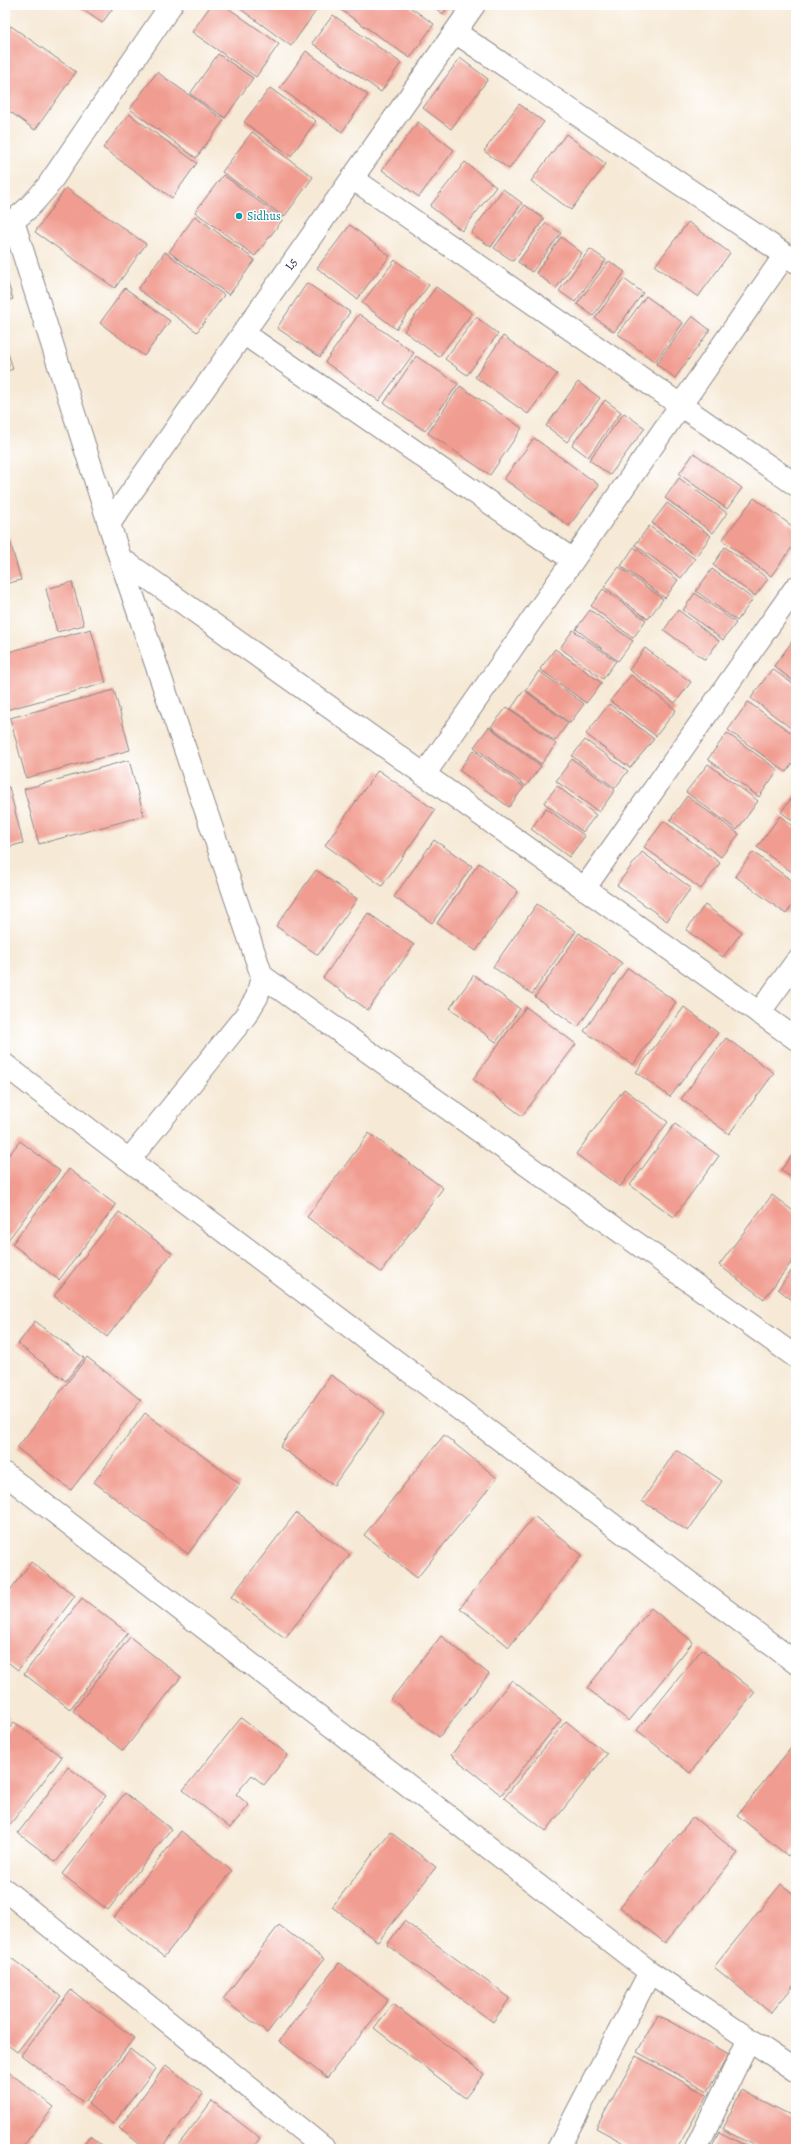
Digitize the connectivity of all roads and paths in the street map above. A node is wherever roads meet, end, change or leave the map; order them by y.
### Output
1 (171, 5) edge
2 (474, 5) edge
3 (455, 32) junction
4 (352, 178) junction
5 (9, 223) edge
6 (790, 259) edge
7 (243, 333) junction
8 (681, 405) junction
9 (796, 485) edge
10 (109, 524) junction
11 (120, 558) junction
12 (573, 560) junction
13 (796, 587) edge
14 (424, 775) junction
15 (584, 888) junction
16 (796, 962) edge
17 (262, 976) junction
18 (759, 1013) junction
19 (796, 1039) edge
20 (5, 1065) edge
21 (129, 1160) junction
22 (796, 1357) edge
23 (5, 1474) edge
24 (796, 1663) edge
25 (5, 1890) edge
26 (650, 1972) junction
27 (749, 2039) junction
28 (796, 2071) edge
29 (325, 2149) edge
30 (558, 2149) edge
31 (696, 2149) edge

1 - 5 street
2 - 3 street, L5
3 - 4 street, L5
3 - 6 street
4 - 7 street, L5
4 - 8 street
5 - 10 street
6 - 8 street
7 - 10 street, L5
7 - 12 street
8 - 9 street
8 - 12 street
10 - 11 street
11 - 14 street
11 - 17 street
12 - 14 street
13 - 15 street
14 - 15 street
15 - 18 street
16 - 18 street
17 - 21 street
17 - 22 street
18 - 19 street
20 - 21 street
21 - 24 street
23 - 26 street
25 - 29 street
26 - 27 street
26 - 30 street
27 - 28 street
27 - 31 street

